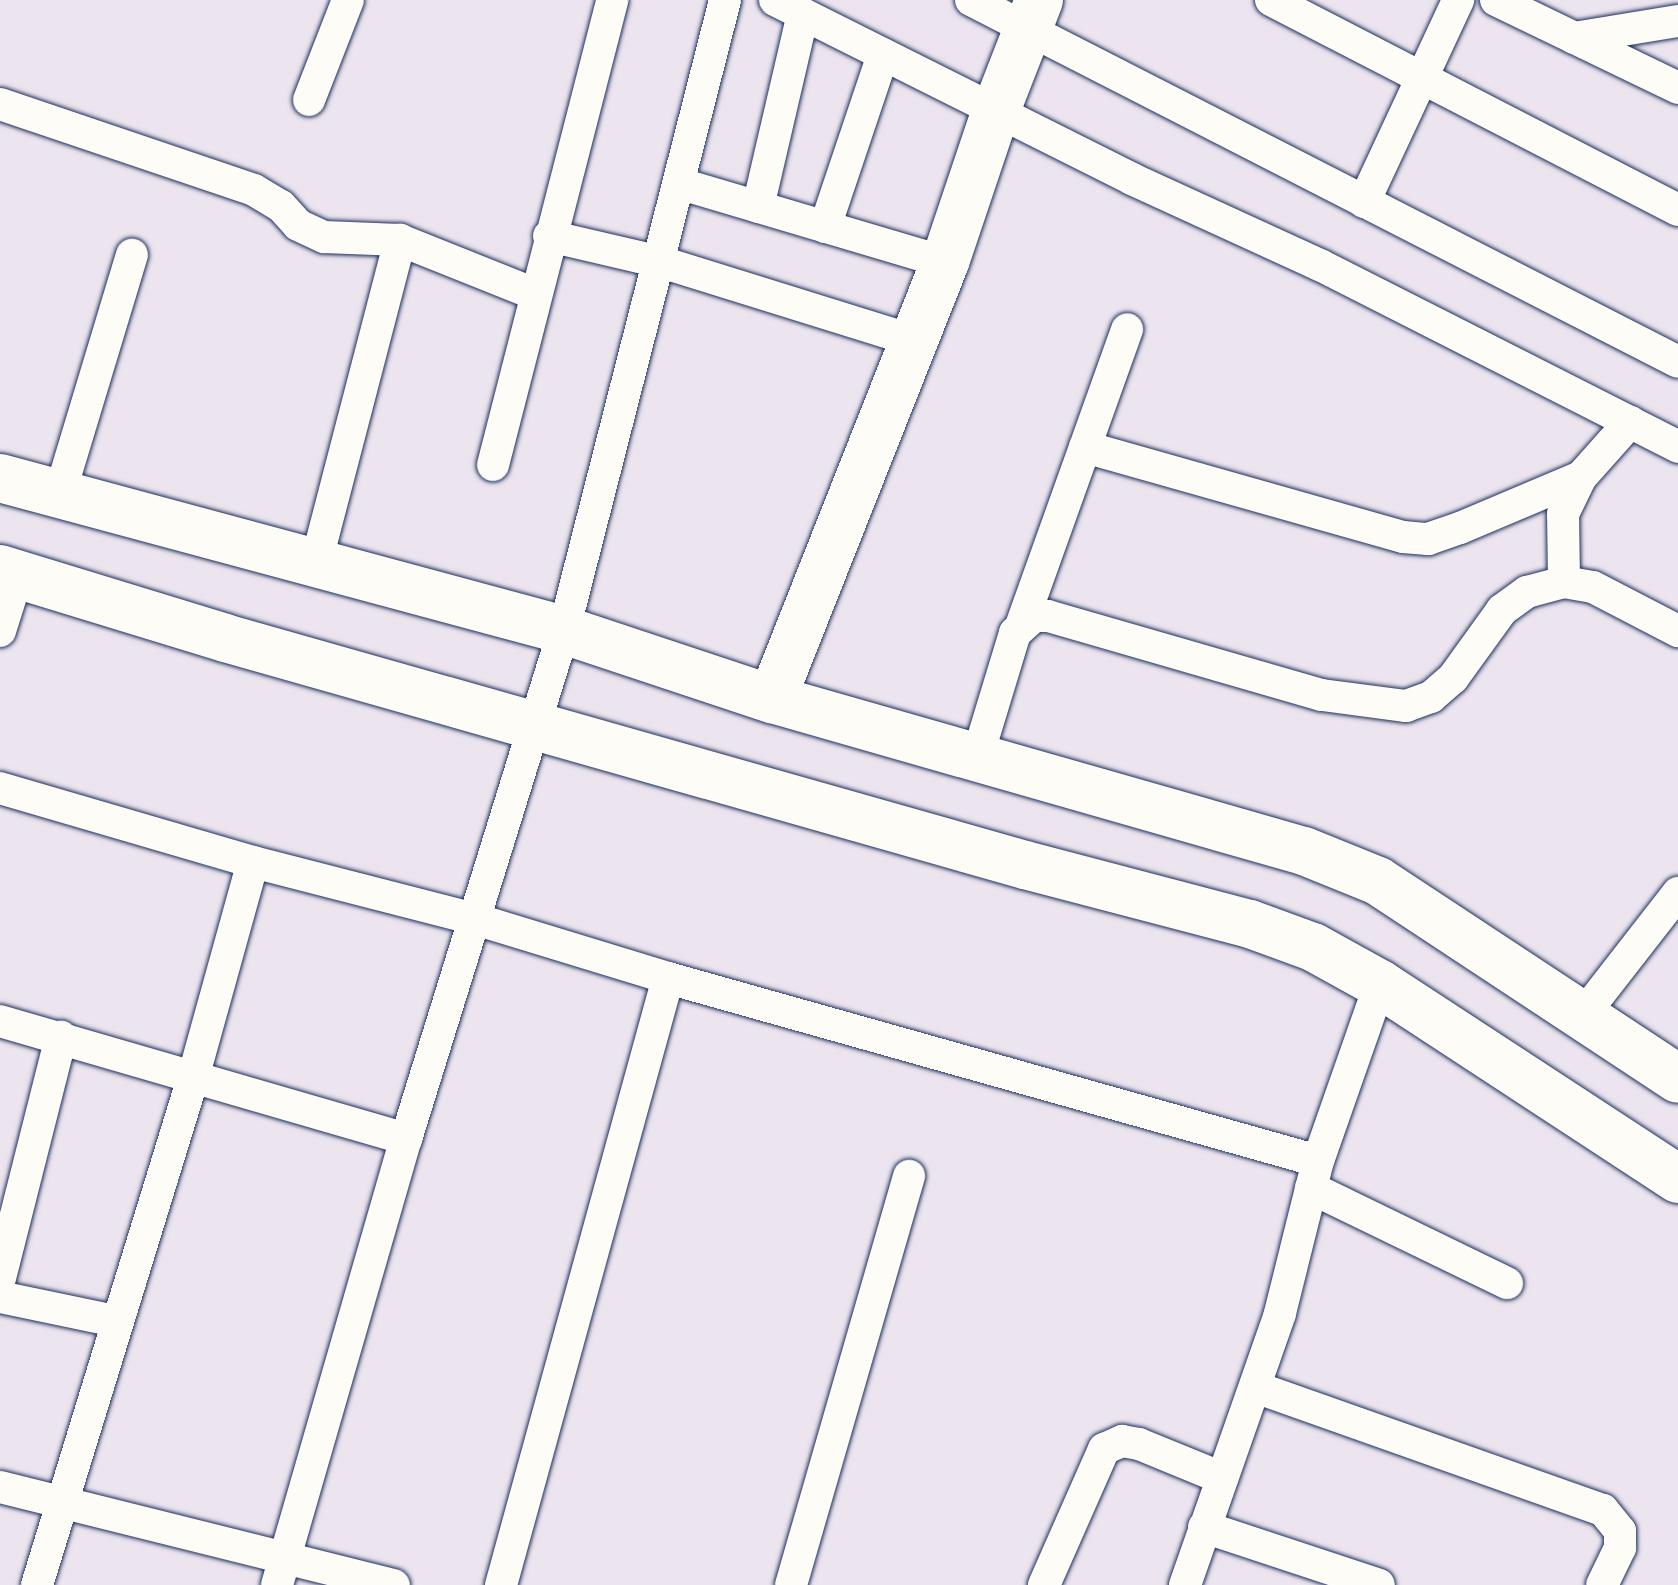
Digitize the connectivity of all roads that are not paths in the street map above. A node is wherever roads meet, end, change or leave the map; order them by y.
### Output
1 (348, 0) edge
2 (612, 0) edge
3 (725, 0) edge
4 (971, 0) edge
5 (1271, 0) edge
6 (1458, 0) edge
7 (1496, 0) edge
8 (789, 7) edge
9 (1539, 10) edge
10 (1033, 14) edge
11 (1678, 21) edge
12 (1574, 38) junction
13 (883, 56) junction
14 (1422, 80) junction
15 (1678, 88) edge
16 (309, 100) dead end
17 (0, 104) edge
18 (994, 112) junction
19 (681, 184) junction
20 (1364, 202) junction
21 (758, 207) junction
22 (1678, 210) edge
23 (824, 226) junction
24 (550, 236) junction
25 (400, 240) junction
26 (132, 256) dead end
27 (661, 262) junction
28 (945, 262) junction
29 (535, 294) junction
30 (1127, 329) dead end
31 (914, 341) junction
32 (1678, 362) edge
33 (1630, 422) junction
34 (1085, 447) junction
35 (1678, 447) edge
36 (493, 465) dead end
37 (1581, 477) junction
38 (0, 478) edge
39 (60, 493) junction
40 (316, 563) junction
41 (9, 571) edge
42 (1564, 582) junction
43 (1022, 623) junction
44 (564, 630) junction
45 (0, 631) edge
46 (1678, 631) edge
47 (772, 700) junction
48 (534, 724) junction
49 (976, 758) junction
50 (0, 788) edge
51 (253, 862) junction
52 (1678, 893) edge
53 (475, 919) junction
54 (668, 978) junction
55 (1380, 984) junction
56 (1584, 1015) junction
57 (0, 1021) edge
58 (61, 1037) junction
59 (192, 1078) junction
60 (1678, 1079) edge
61 (406, 1140) junction
62 (1314, 1174) junction
63 (910, 1176) dead end
64 (1678, 1179) edge
65 (0, 1278) edge
66 (1507, 1283) dead end
67 (0, 1297) edge
68 (115, 1321) junction
69 (1255, 1386) junction
70 (1222, 1478) junction
71 (0, 1487) edge
72 (63, 1502) junction
73 (1204, 1527) junction
74 (281, 1571) edge
75 (37, 1585) edge
76 (394, 1585) edge
77 (500, 1585) edge
78 (791, 1585) edge
79 (1044, 1585) edge
80 (1185, 1585) edge
81 (1379, 1585) edge
82 (1602, 1585) edge

1 - 16 street
2 - 24 street
3 - 19 street
4 - 10 street
5 - 14 street
6 - 14 street
7 - 9 street
8 - 13 street
8 - 21 street
9 - 12 street
10 - 18 street
10 - 20 street
11 - 12 street
12 - 15 street
13 - 18 street
13 - 23 street
14 - 20 street
14 - 22 street
17 - 25 street
18 - 28 street
18 - 33 street
19 - 21 street
19 - 27 street
20 - 32 street
21 - 23 street
23 - 28 street
24 - 27 street
24 - 29 street
25 - 29 street
25 - 40 street
26 - 39 street
27 - 31 street
27 - 44 street
28 - 31 street
29 - 36 street
30 - 34 street
31 - 47 street
33 - 35 street
33 - 37 street
34 - 37 street
34 - 43 street
37 - 42 street
38 - 39 street
39 - 40 street
40 - 44 street
41 - 45 street
41 - 48 street
42 - 43 street
42 - 46 street
43 - 49 street
44 - 47 street
44 - 48 street
47 - 49 street
48 - 53 street
48 - 55 street
49 - 56 street
50 - 51 street
51 - 53 street
51 - 59 street
52 - 56 street
53 - 54 street
53 - 61 street
54 - 62 street
54 - 77 street
55 - 62 street
55 - 64 street
56 - 60 street
57 - 58 street
58 - 59 street
58 - 65 street
59 - 61 street
59 - 68 street
61 - 74 street
62 - 66 street
62 - 69 street
63 - 78 street
67 - 68 street
68 - 72 street
69 - 70 street
69 - 82 street
70 - 73 street
70 - 79 street
71 - 72 street
72 - 74 street
72 - 75 street
73 - 80 street
73 - 81 street
74 - 76 street

